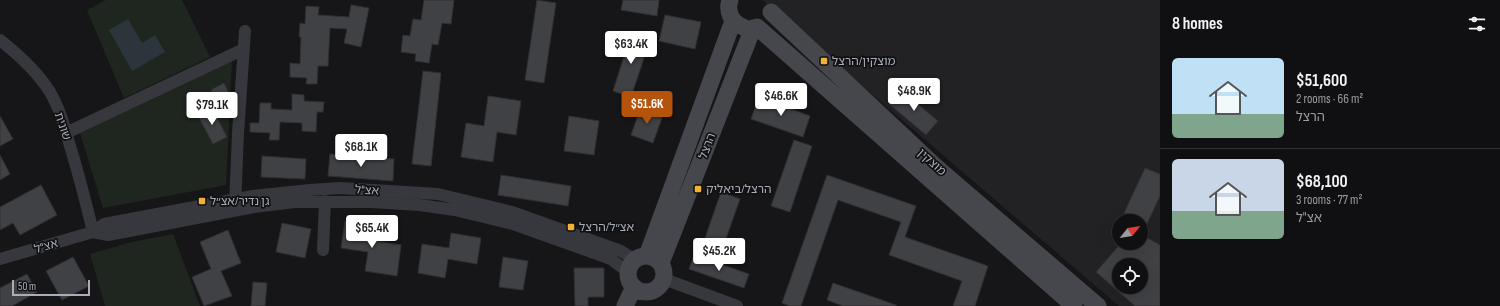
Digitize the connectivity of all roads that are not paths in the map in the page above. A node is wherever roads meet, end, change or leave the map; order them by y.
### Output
1 (770, 6) edge
2 (728, 8) edge
3 (755, 28) junction
4 (245, 31) dead end
5 (0, 40) edge
6 (244, 48) junction
7 (66, 133) junction
8 (325, 201) junction
9 (235, 205) junction
10 (93, 232) junction
11 (322, 250) dead end
12 (0, 259) edge
13 (645, 270) junction
14 (649, 299) edge
15 (625, 306) edge
16 (737, 306) edge
17 (1074, 306) edge
18 (1098, 306) edge

1 - 3 street
1 - 18 street, מוצקין
2 - 3 street
2 - 13 street, הרצל
3 - 13 street, הרצל
3 - 17 street, מוצקין
4 - 6 street
5 - 7 street, שונית
6 - 7 street
6 - 9 street
7 - 10 street, שונית
8 - 9 street, אצ"ל
8 - 11 street
8 - 13 street, אצ"ל
9 - 10 street, אצ"ל
9 - 13 street, אצ"ל
10 - 12 street, אצ"ל
13 - 14 street
13 - 15 street, הרצל
13 - 16 street

